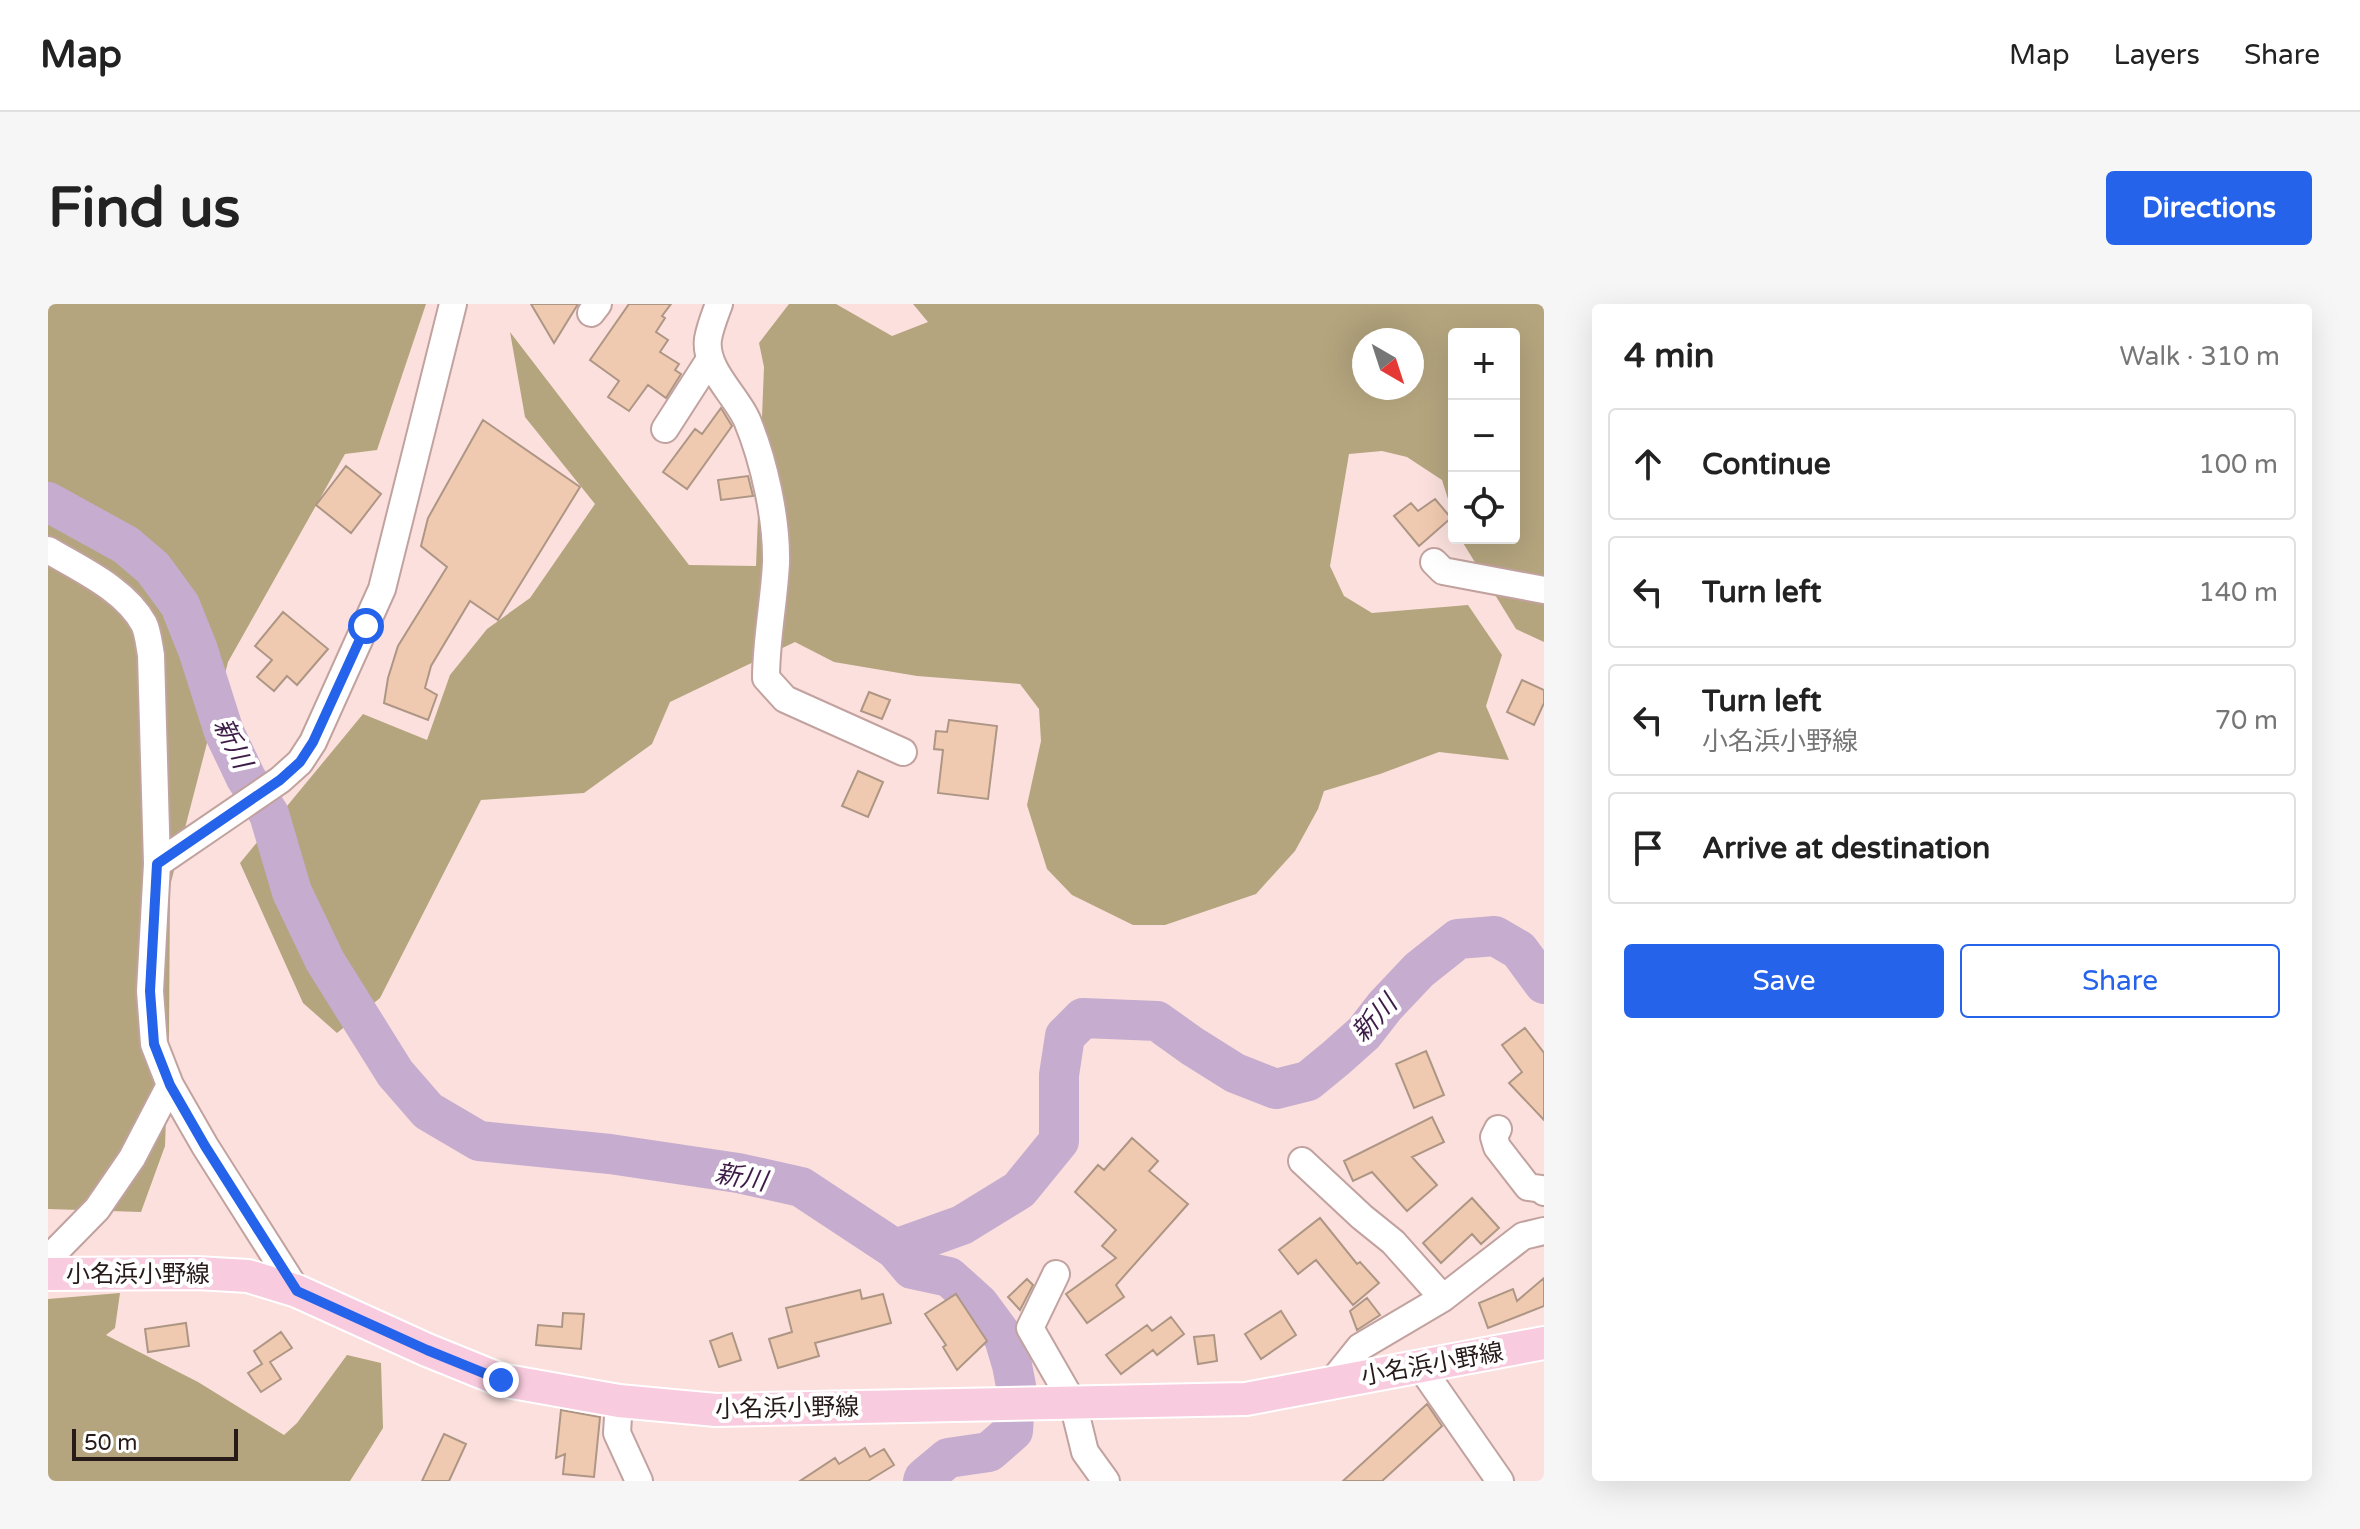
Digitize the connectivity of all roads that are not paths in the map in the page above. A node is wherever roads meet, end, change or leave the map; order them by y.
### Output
1 (453, 304) edge
2 (719, 304) edge
3 (710, 359) junction
4 (665, 429) dead end
5 (48, 550) edge
6 (1434, 562) dead end
7 (1544, 590) edge
8 (903, 752) dead end
9 (157, 864) junction
10 (170, 1085) junction
11 (1498, 1129) dead end
12 (1302, 1161) dead end
13 (1544, 1192) edge
14 (1544, 1231) edge
15 (48, 1259) edge
16 (48, 1274) edge
17 (1056, 1274) dead end
18 (297, 1291) junction
19 (1443, 1298) junction
20 (1544, 1343) edge
21 (1420, 1366) junction
22 (1331, 1383) junction
23 (619, 1401) junction
24 (1073, 1403) junction
25 (639, 1481) edge
26 (1106, 1481) edge
27 (1500, 1481) edge

1 - 9 street
2 - 3 street
3 - 4 street
3 - 8 street
5 - 9 street
6 - 7 street
9 - 10 street
10 - 15 street
10 - 18 street
11 - 13 street
12 - 19 street
14 - 19 street
16 - 18 main road, 小名浜小野線
17 - 24 street
18 - 23 main road, 小名浜小野線
19 - 22 street
20 - 21 main road, 小名浜小野線
21 - 22 main road, 小名浜小野線
21 - 27 street
22 - 24 main road, 小名浜小野線
23 - 24 main road, 小名浜小野線
23 - 25 street
24 - 26 street

